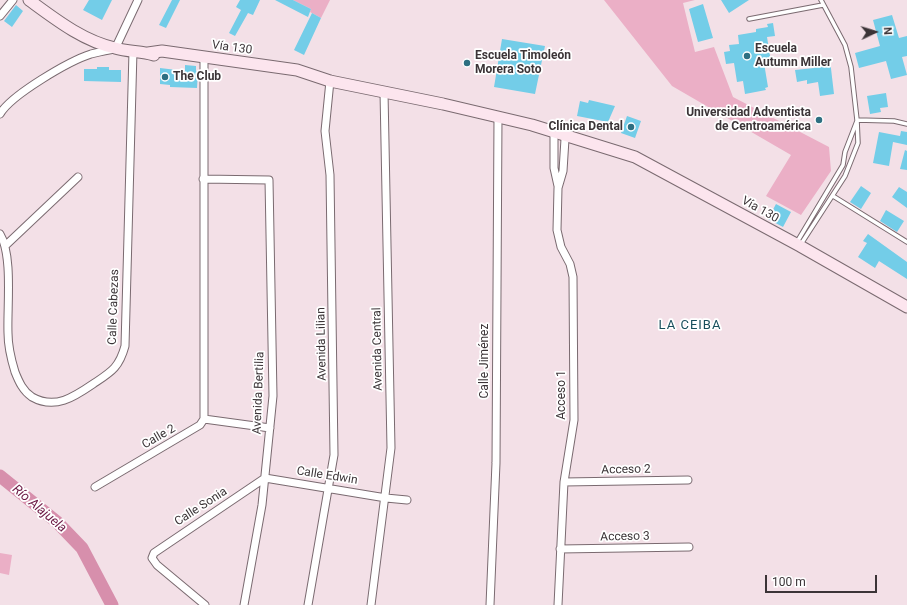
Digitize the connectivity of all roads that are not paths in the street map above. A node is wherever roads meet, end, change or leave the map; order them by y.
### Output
1 (13, 0) edge
2 (29, 0) edge
3 (138, 0) edge
4 (821, 0) edge
5 (823, 5) junction
6 (0, 16) edge
7 (749, 19) dead end
8 (115, 49) junction
9 (133, 51) junction
10 (204, 60) junction
11 (330, 81) junction
12 (384, 92) junction
13 (0, 114) edge
14 (497, 120) junction
15 (857, 120) junction
16 (907, 124) edge
17 (554, 136) junction
18 (565, 139) junction
19 (596, 145) junction
20 (78, 177) dead end
21 (203, 179) junction
22 (558, 188) junction
23 (833, 196) junction
24 (0, 234) edge
25 (907, 242) edge
26 (797, 245) junction
27 (5, 246) junction
28 (907, 307) edge
29 (204, 419) junction
30 (270, 428) junction
31 (265, 478) junction
32 (688, 480) dead end
33 (564, 482) junction
34 (95, 487) dead end
35 (330, 487) junction
36 (386, 498) junction
37 (408, 500) dead end
38 (689, 547) dead end
39 (560, 549) junction
40 (205, 605) edge
41 (244, 605) edge
42 (308, 605) edge
43 (371, 605) edge
44 (490, 605) edge
45 (558, 605) edge

1 - 6 street
2 - 8 main road, Vía 130
3 - 8 street
4 - 5 lane
5 - 7 lane
5 - 15 lane
8 - 9 main road, Vía 130
8 - 13 street
9 - 10 main road, Vía 130
9 - 27 street, Calle Cabezas
10 - 11 main road, Vía 130
10 - 21 street
11 - 12 main road, Vía 130
11 - 35 street, Avenida Lilian
12 - 14 main road, Vía 130
12 - 36 street, Avenida Central
14 - 17 main road, Vía 130
14 - 19 main road, Vía 130
14 - 44 street, Calle Jiménez
15 - 16 lane
15 - 23 lane
15 - 26 lane
17 - 18 main road, Vía 130
17 - 22 street, Acceso 1
18 - 19 main road, Vía 130
18 - 22 street, Acceso 1
19 - 26 main road, Vía 130
20 - 27 street
21 - 29 street
21 - 30 street, Avenida Bertilia
22 - 33 street, Acceso 1
23 - 25 lane
23 - 26 lane
24 - 27 street, Calle Cabezas
26 - 28 main road, Vía 130
29 - 30 street
29 - 34 street, Calle 2
30 - 31 street, Avenida Bertilia
31 - 35 street, Calle Edwin
31 - 40 street, Calle Sonia
31 - 41 street, Avenida Bertilia
32 - 33 street, Acceso 2
33 - 39 street, Acceso 1
35 - 36 street, Calle Edwin
35 - 42 street, Avenida Lilian
36 - 37 street, Calle Edwin
36 - 43 street, Avenida Central
38 - 39 street, Acceso 3
39 - 45 street, Acceso 1

